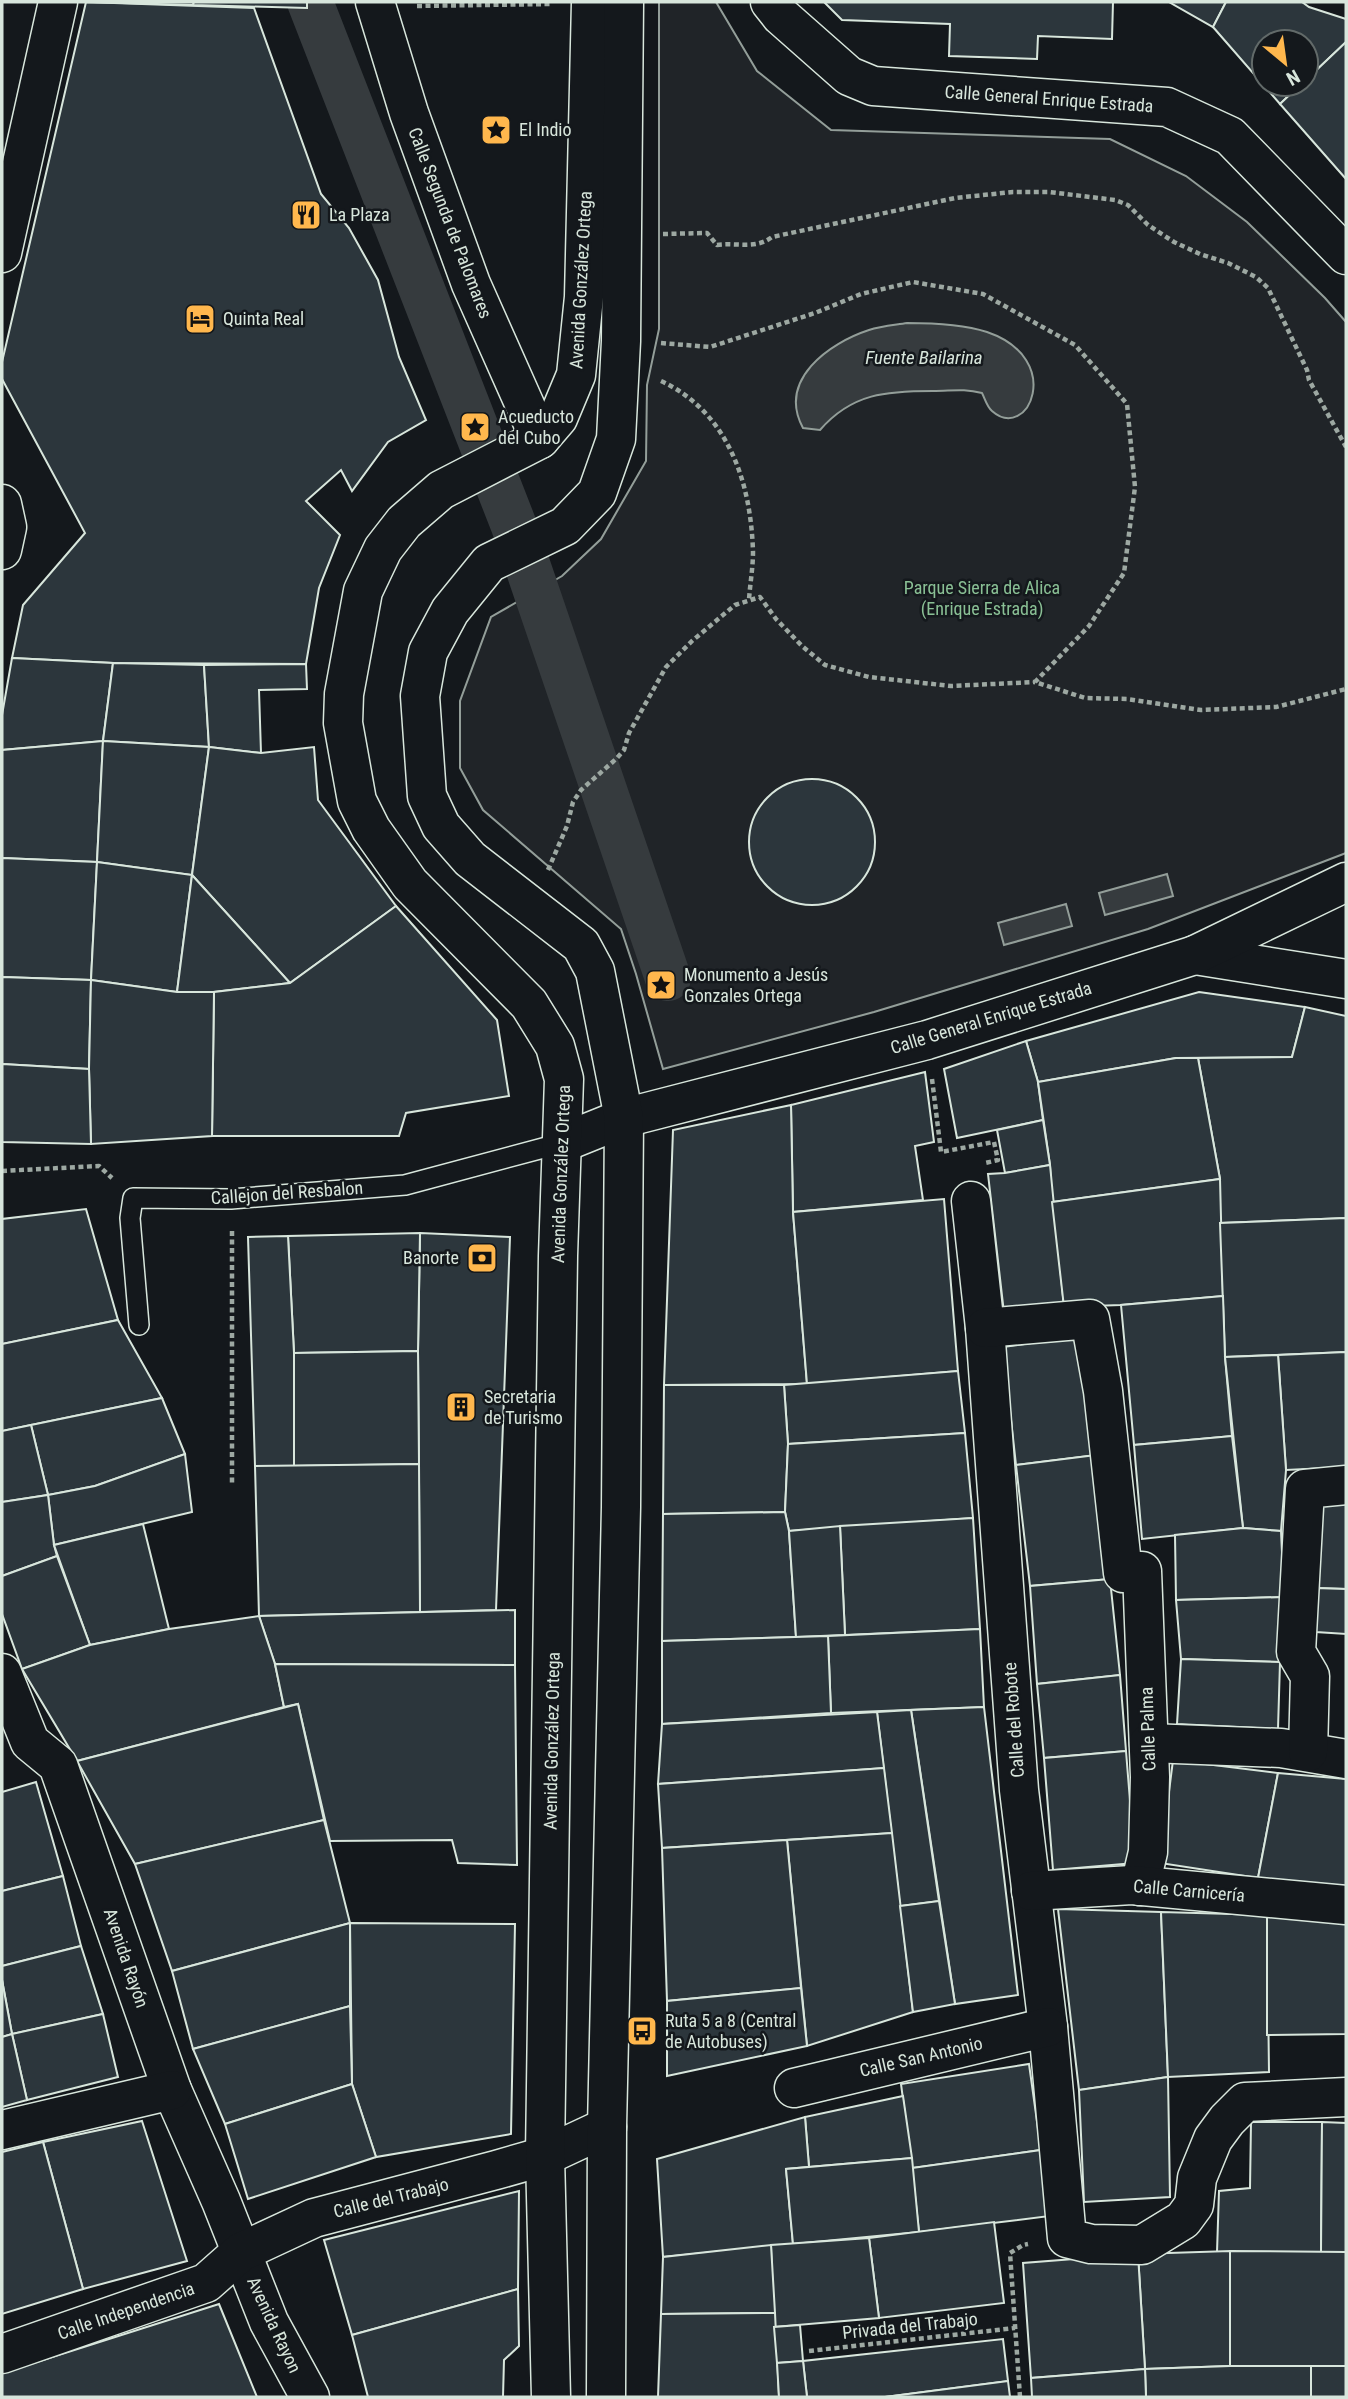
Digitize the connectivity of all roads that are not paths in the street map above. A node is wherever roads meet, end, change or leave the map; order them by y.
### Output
1 (58, 2) edge
2 (602, 2) edge
3 (770, 2) edge
4 (376, 4) edge
5 (2, 253) edge
6 (1346, 256) edge
7 (540, 439) junction
8 (2, 504) edge
9 (2, 550) edge
10 (1346, 882) edge
11 (1195, 955) junction
12 (1346, 979) edge
13 (624, 1118) junction
14 (562, 1143) junction
15 (971, 1183) road end
16 (139, 1325) dead end
17 (985, 1328) junction
18 (1346, 1485) edge
19 (2, 1673) edge
20 (1149, 1743) junction
21 (16, 1748) edge
22 (1308, 1752) junction
23 (1346, 1759) edge
24 (1140, 1885) junction
25 (1031, 1891) junction
26 (1346, 1905) edge
27 (1048, 2027) junction
28 (794, 2088) dead end
29 (172, 2090) junction
30 (1346, 2097) edge
31 (607, 2127) junction
32 (2, 2130) edge
33 (545, 2155) junction
34 (241, 2252) junction
35 (2, 2354) edge
36 (310, 2397) edge
37 (551, 2397) edge
38 (606, 2397) edge

1 - 5 street
2 - 7 street, Avenida González Ortega
2 - 13 street, Avenida González Ortega
3 - 6 street, Calle General Enrique Estrada
4 - 7 street, Calle Segunda de Palomares
7 - 14 street, Avenida González Ortega
8 - 9 street
10 - 11 street, Calle General Enrique Estrada
11 - 12 street
11 - 13 street, Calle General Enrique Estrada
13 - 14 street, Calle General Enrique Estrada
13 - 31 street, Avenida González Ortega
14 - 16 lane, Callejon del Resbalon
14 - 33 street, Avenida González Ortega
15 - 17 street, Calle del Robote
17 - 20 street, Calle Palma
17 - 25 street, Calle del Robote
18 - 22 street
19 - 21 street, Avenida Rayón
20 - 22 street
20 - 24 street, Calle Palma
21 - 29 street, Avenida Rayón
22 - 23 street
24 - 25 street, Calle Carnicería
24 - 26 street, Calle Carnicería
25 - 27 street, Calle del Robote
27 - 28 street, Calle San Antonio
27 - 30 street, Calle del Robote
29 - 32 street
29 - 34 street, Avenida Rayón
31 - 33 street, Calle del Trabajo
31 - 38 street, Avenida González Ortega
33 - 34 street, Calle del Trabajo
33 - 37 street, Avenida González Ortega
34 - 35 street, Calle Independencia
34 - 36 street, Avenida Rayon

